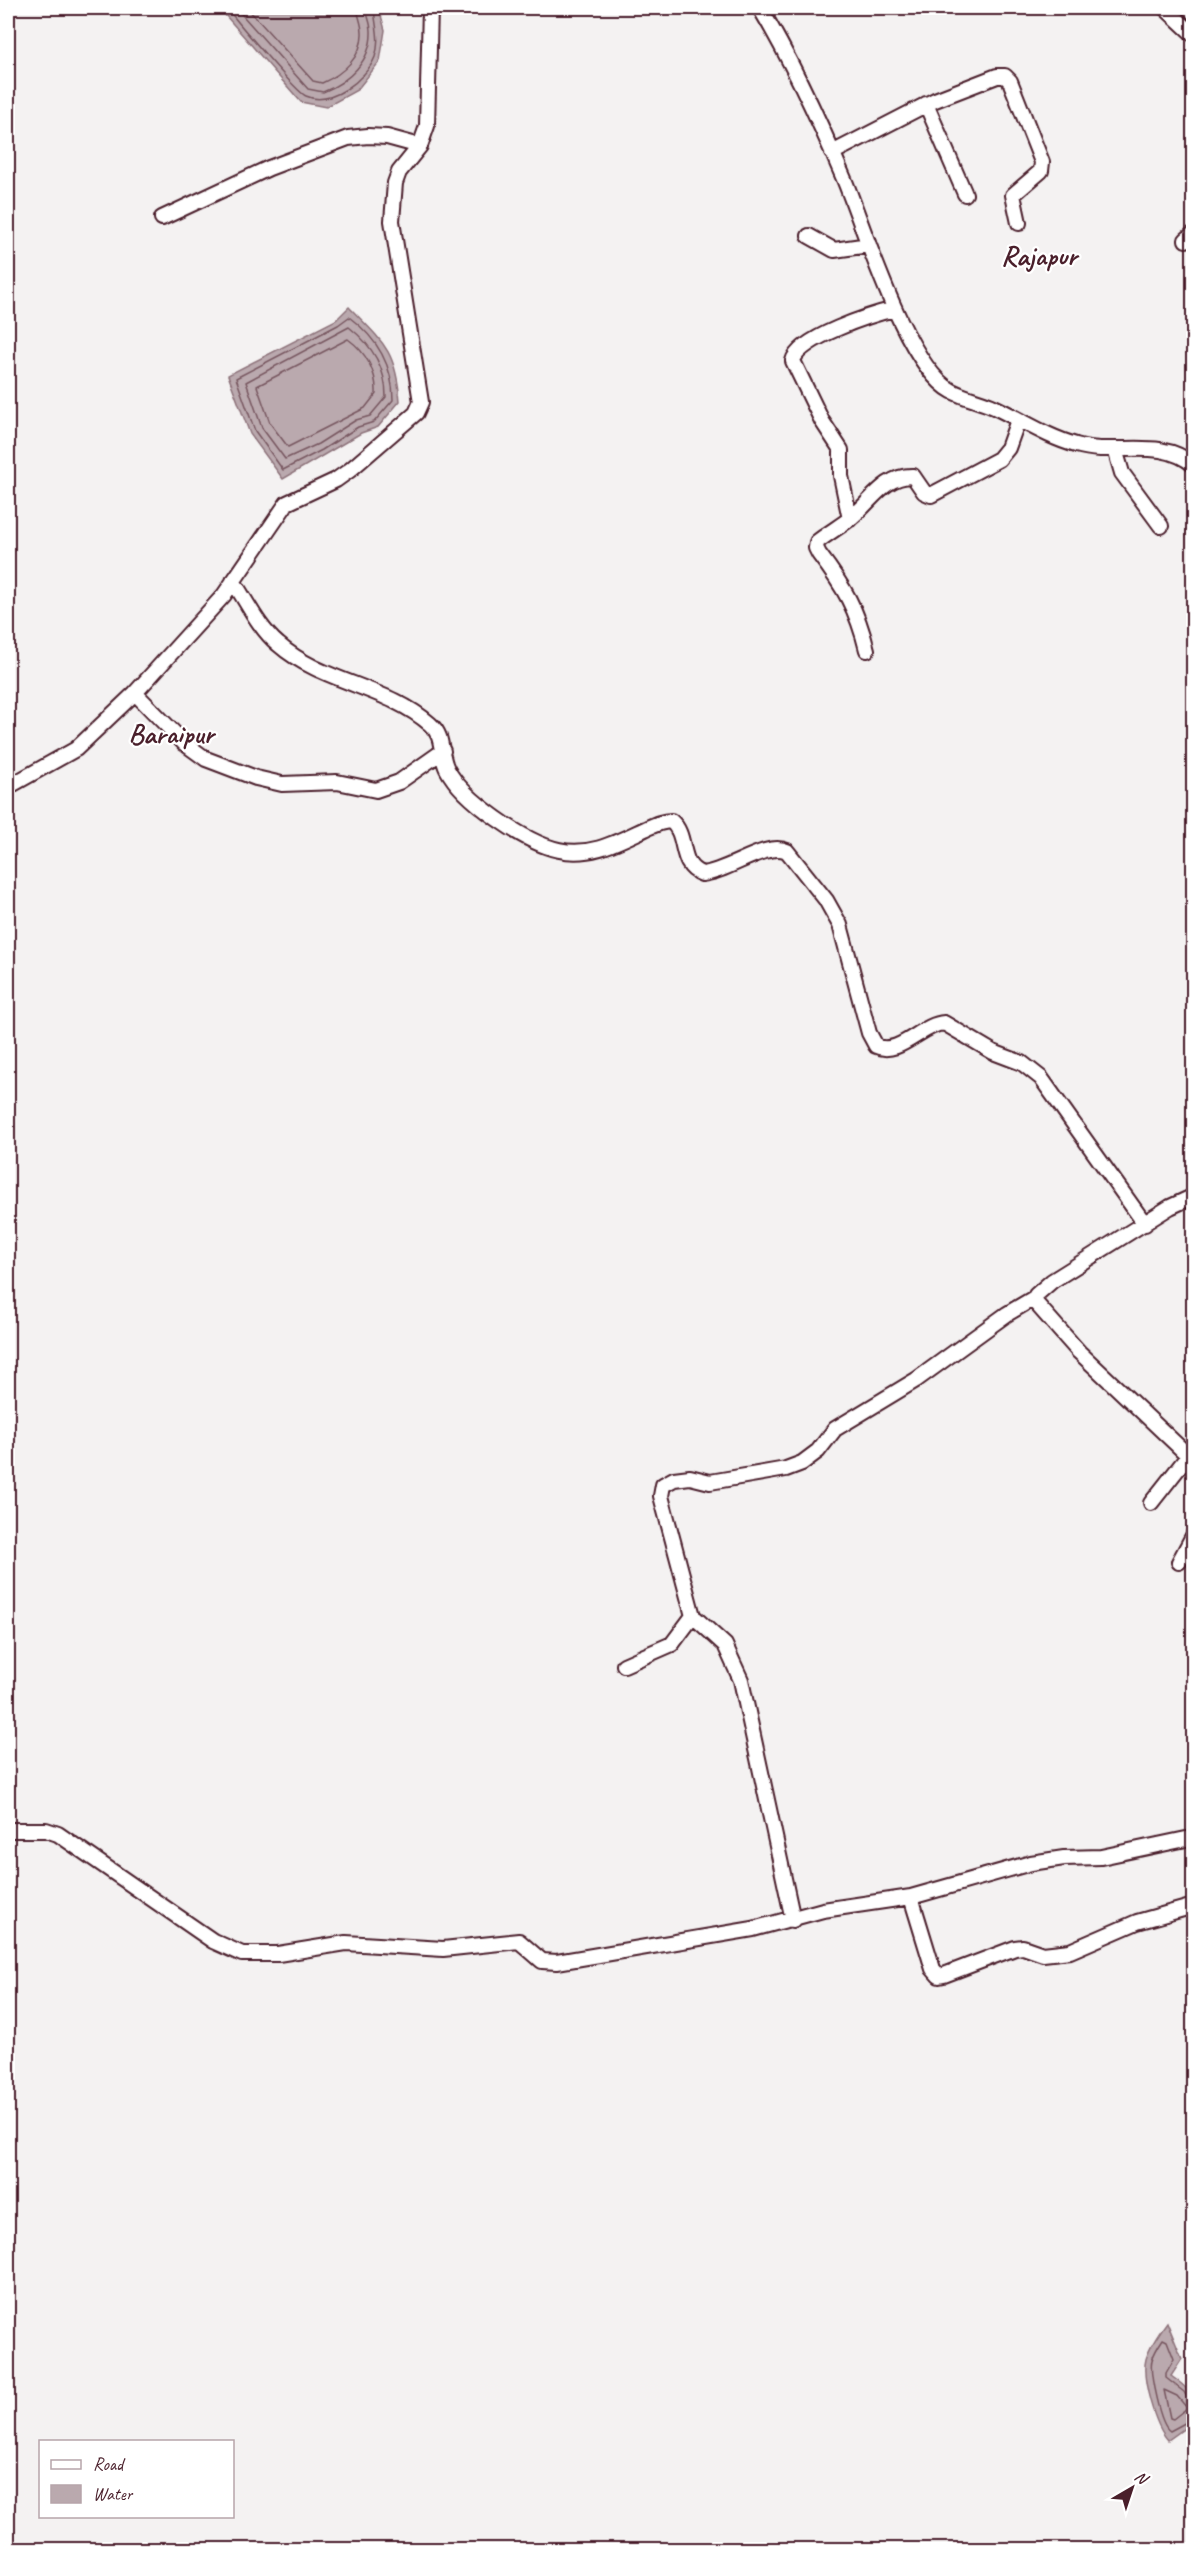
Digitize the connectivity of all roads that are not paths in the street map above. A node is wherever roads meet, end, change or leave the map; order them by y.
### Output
1 (430, 8) edge
2 (760, 8) edge
3 (1165, 8) edge
4 (1194, 35) edge
5 (926, 104) junction
6 (420, 146) junction
7 (832, 153) junction
8 (965, 194) dead end
9 (162, 218) dead end
10 (1019, 223) dead end
11 (809, 236) dead end
12 (869, 245) junction
13 (895, 309) junction
14 (1018, 420) junction
15 (1116, 449) junction
16 (1194, 465) edge
17 (850, 519) junction
18 (1161, 526) dead end
19 (233, 581) junction
20 (867, 650) dead end
21 (135, 693) junction
22 (443, 751) junction
23 (8, 787) edge
24 (1194, 1196) edge
25 (1145, 1224) junction
26 (1038, 1294) junction
27 (1191, 1458) edge
28 (1151, 1503) dead end
29 (1192, 1538) edge
30 (1179, 1562) dead end
31 (693, 1616) junction
32 (624, 1665) dead end
33 (8, 1830) edge
34 (1186, 1839) dead end
35 (911, 1897) junction
36 (1194, 1905) edge
37 (793, 1920) junction

1 - 6 street
2 - 7 street
3 - 4 street
5 - 7 street
5 - 8 street
5 - 10 street
6 - 9 street
6 - 19 street
7 - 12 street
11 - 12 street
12 - 13 street
13 - 14 street
13 - 17 street
14 - 15 street
14 - 17 street
15 - 16 street
15 - 18 street
17 - 20 street
19 - 21 street
19 - 22 street
21 - 22 street
21 - 23 street
22 - 25 street
24 - 25 street
25 - 26 street
26 - 27 street
26 - 31 street
27 - 28 street
29 - 30 street
31 - 32 street
31 - 37 street
33 - 37 street
34 - 35 street
35 - 36 street
35 - 37 street

